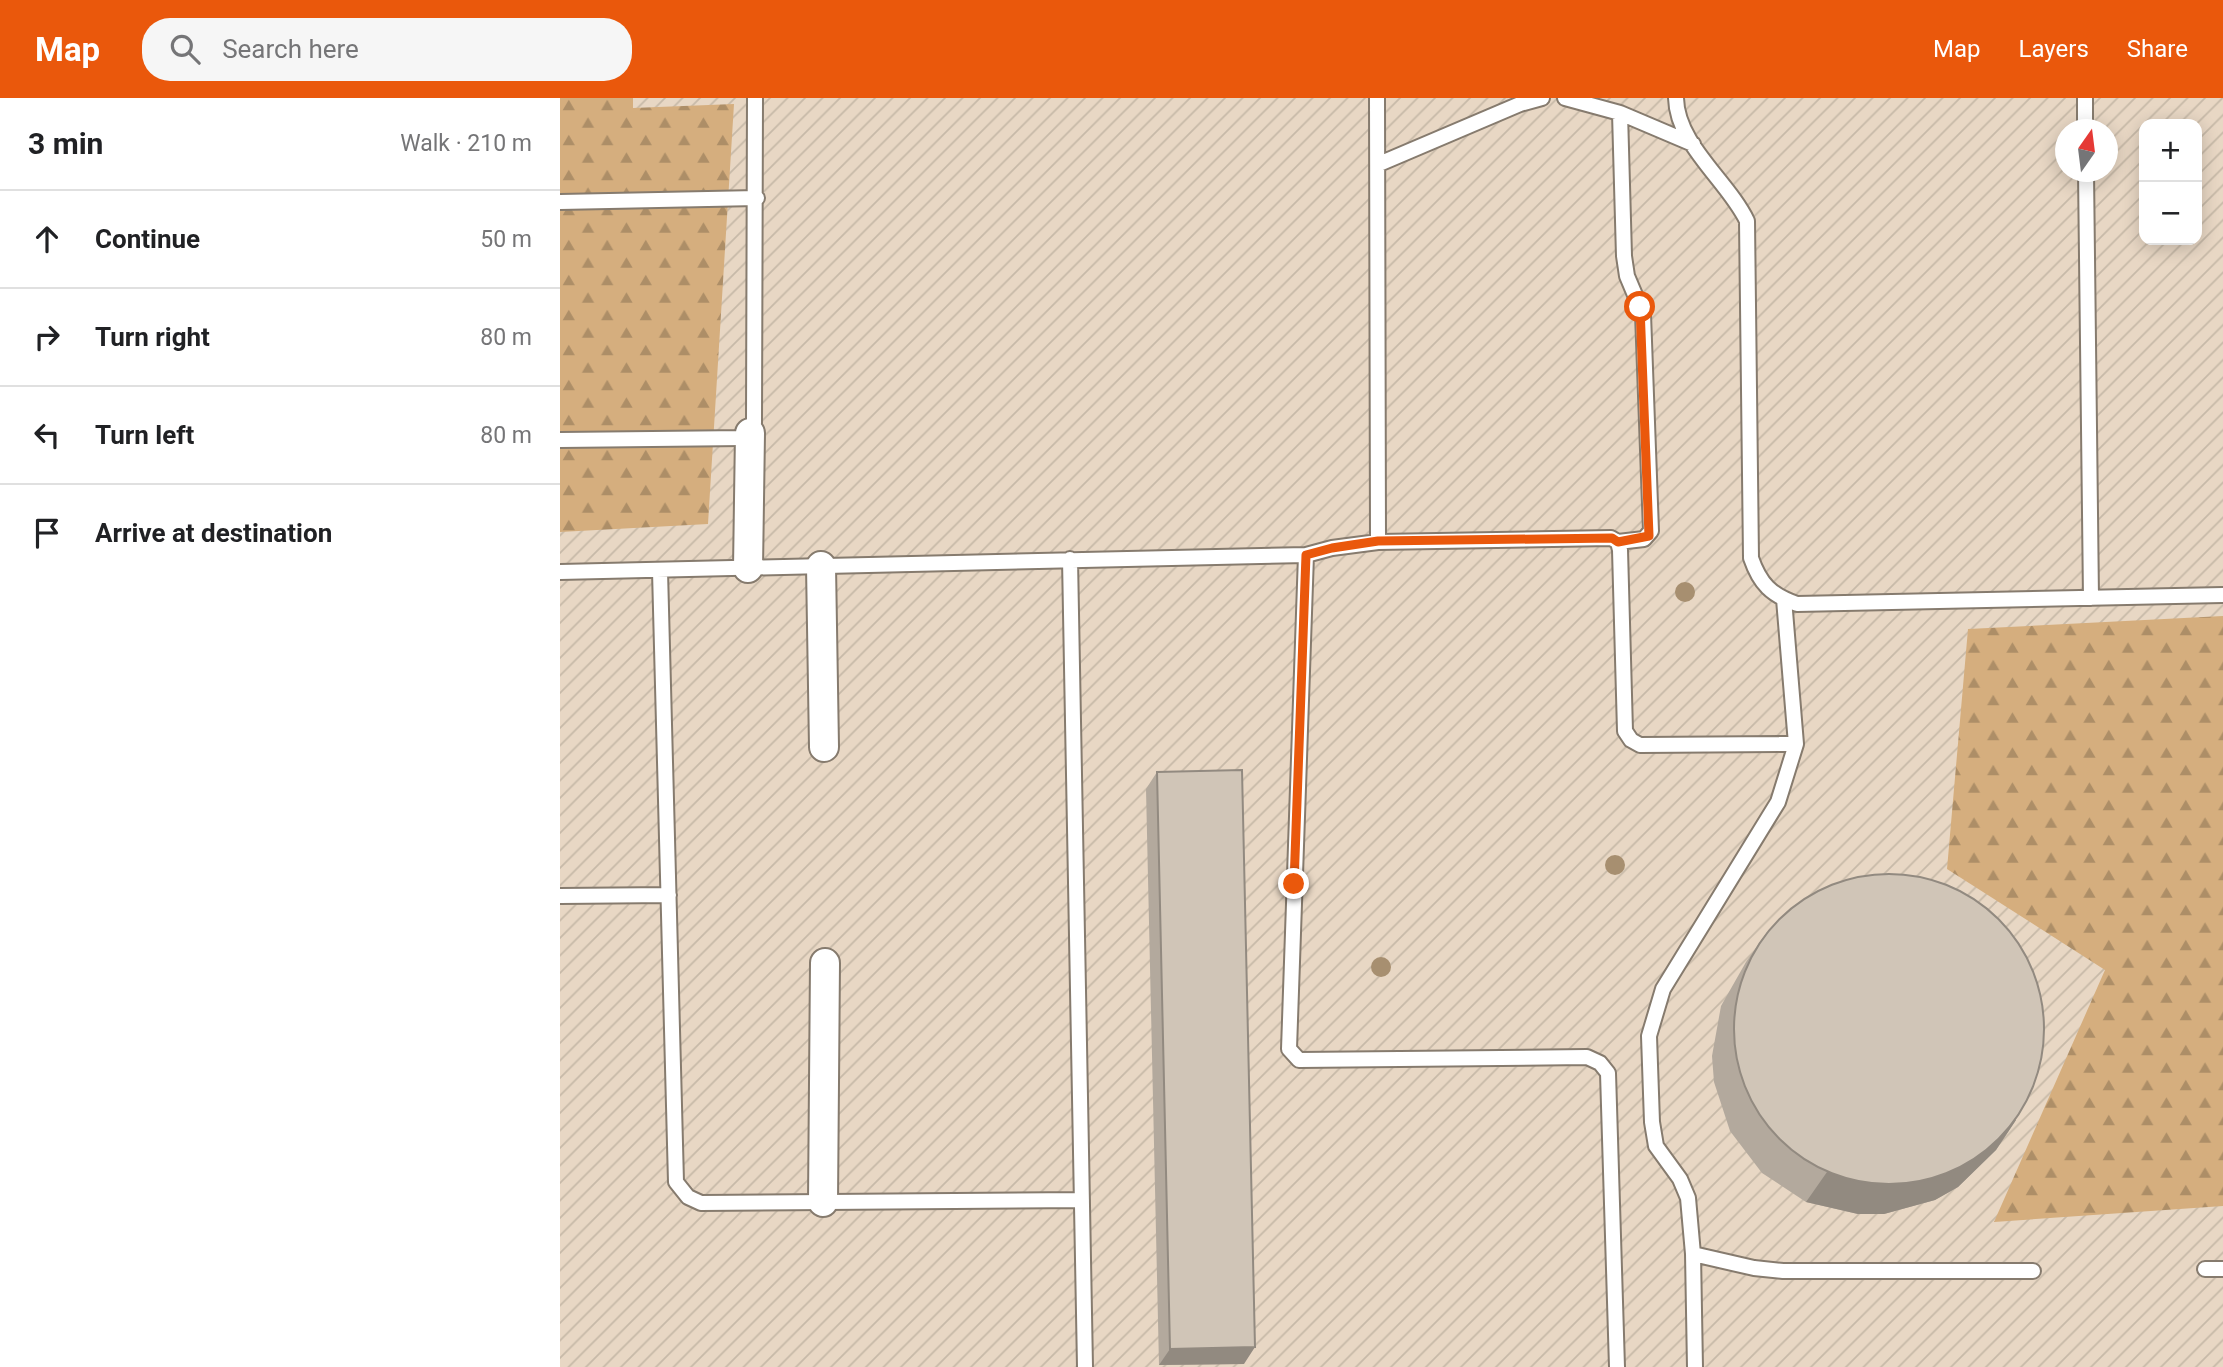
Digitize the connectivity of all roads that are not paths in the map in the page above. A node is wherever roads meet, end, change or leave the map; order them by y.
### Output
1 (755, 98) edge
2 (1377, 98) edge
3 (1542, 98) edge
4 (1565, 98) edge
5 (1676, 98) edge
6 (2085, 98) edge
7 (1604, 103) edge
8 (1620, 113) junction
9 (2085, 119) edge
10 (1693, 144) junction
11 (1379, 164) junction
12 (2086, 182) edge
13 (757, 198) junction
14 (560, 202) edge
15 (750, 433) junction
16 (560, 440) edge
17 (1378, 541) junction
18 (1618, 542) junction
19 (1306, 555) junction
20 (1070, 559) junction
21 (821, 566) junction
22 (748, 568) junction
23 (660, 570) junction
24 (560, 572) edge
25 (2223, 595) edge
26 (2091, 598) junction
27 (1784, 599) junction
28 (1796, 744) junction
29 (824, 747) dead end
30 (669, 895) junction
31 (560, 897) edge
32 (825, 963) dead end
33 (1082, 1200) junction
34 (823, 1202) junction
35 (1693, 1254) junction
36 (2205, 1269) dead end
37 (2223, 1269) edge
38 (2033, 1271) dead end
39 (1085, 1367) edge
40 (1617, 1367) edge
41 (1695, 1367) edge

1 - 13 lane
2 - 11 lane
3 - 11 lane
4 - 7 lane
5 - 10 lane
6 - 9 lane
7 - 8 lane
8 - 10 lane
8 - 18 lane
10 - 27 lane
11 - 17 lane
12 - 26 lane
13 - 14 lane
13 - 15 lane
15 - 16 lane
15 - 22 street
17 - 18 lane
17 - 19 lane
18 - 28 lane
19 - 20 lane
19 - 40 lane
20 - 21 lane
20 - 33 lane
21 - 22 lane
21 - 29 street
22 - 23 lane
23 - 24 lane
23 - 30 lane
25 - 26 lane
26 - 27 lane
27 - 28 lane
28 - 35 lane
30 - 31 lane
30 - 34 lane
32 - 34 street
33 - 34 lane
33 - 39 lane
35 - 38 lane
35 - 41 lane
36 - 37 lane

